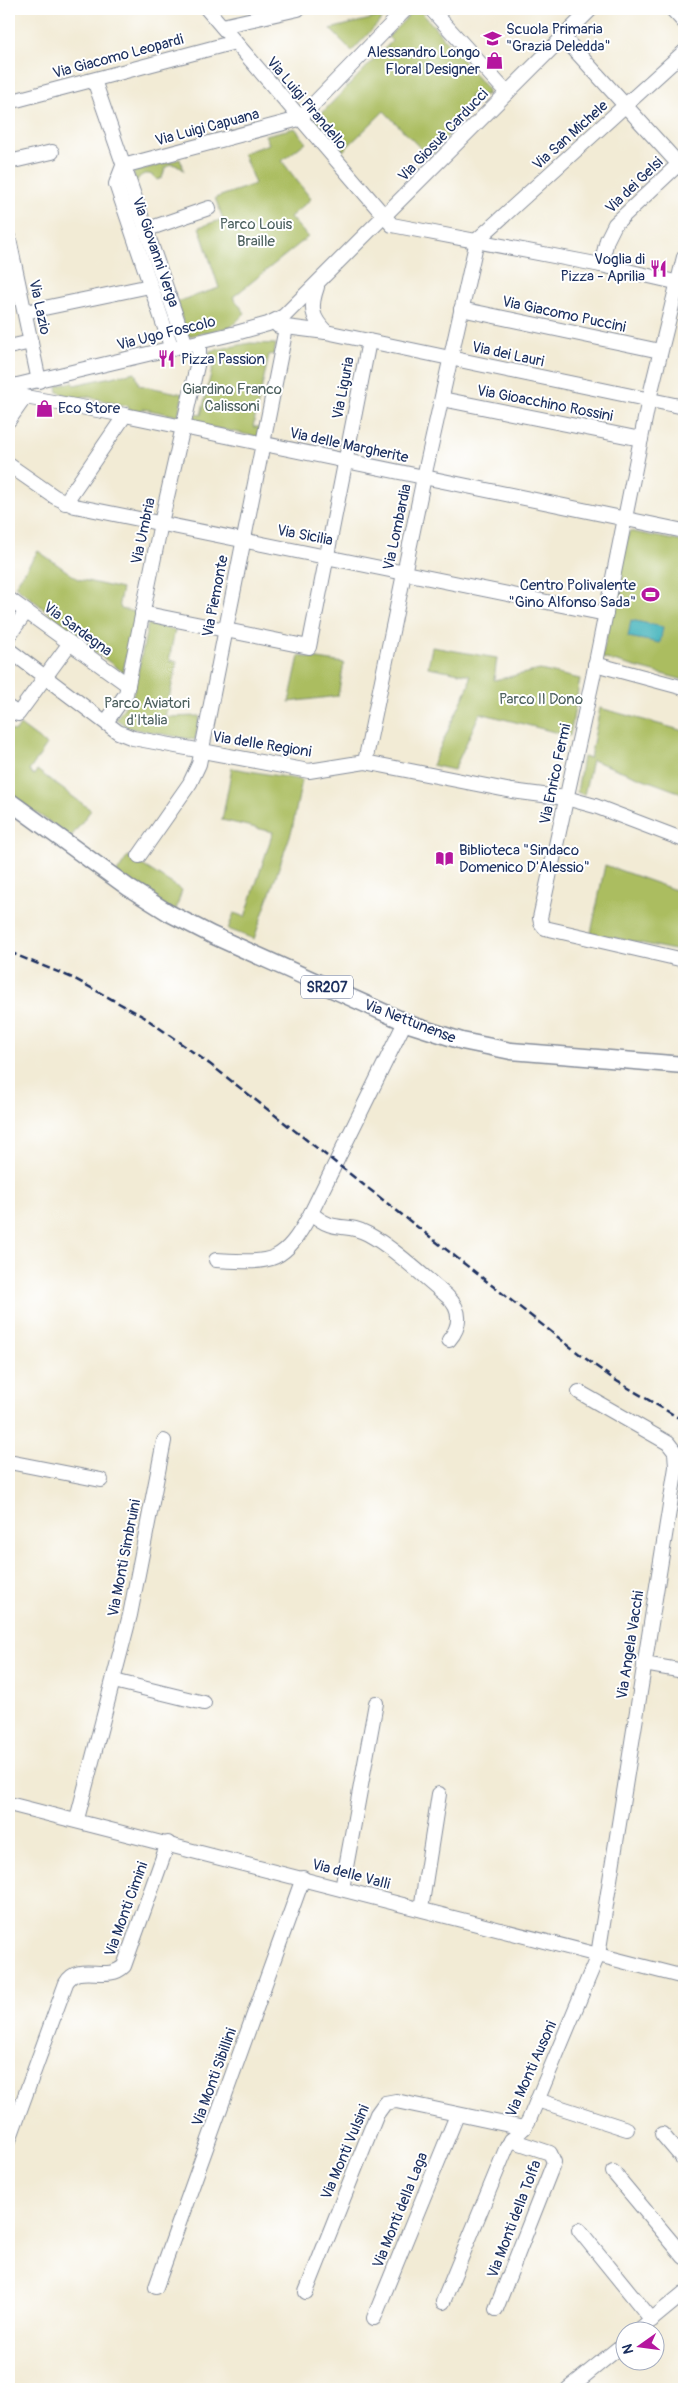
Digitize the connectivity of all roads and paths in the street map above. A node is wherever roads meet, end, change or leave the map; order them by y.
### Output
1 (207, 9) edge
2 (298, 9) edge
3 (406, 9) edge
4 (431, 9) edge
5 (591, 9) edge
6 (672, 9) edge
7 (684, 22) edge
8 (222, 26) junction
9 (563, 37) junction
10 (235, 42) junction
11 (684, 52) edge
12 (94, 80) junction
13 (506, 93) junction
14 (9, 102) edge
15 (626, 106) junction
16 (299, 119) junction
17 (52, 152) dead end
18 (9, 162) edge
19 (682, 164) edge
20 (123, 166) junction
21 (210, 208) dead end
22 (384, 218) junction
23 (146, 230) junction
24 (9, 239) edge
25 (477, 240) junction
26 (684, 257) edge
27 (601, 265) junction
28 (13, 275) edge
29 (318, 283) junction
30 (680, 283) edge
31 (150, 286) junction
32 (461, 309) junction
33 (25, 312) junction
34 (268, 324) junction
35 (286, 328) junction
36 (326, 332) junction
37 (369, 341) junction
38 (31, 342) junction
39 (185, 345) junction
40 (9, 347) edge
41 (660, 351) junction
42 (451, 358) junction
43 (39, 381) junction
44 (10, 387) edge
45 (25, 397) junction
46 (442, 400) junction
47 (649, 400) junction
48 (684, 407) edge
49 (125, 415) junction
50 (9, 420) edge
51 (183, 427) junction
52 (641, 439) junction
53 (263, 443) junction
54 (346, 460) junction
55 (9, 465) edge
56 (424, 477) junction
57 (65, 503) junction
58 (625, 518) junction
59 (161, 523) junction
60 (684, 531) edge
61 (244, 540) junction
62 (327, 556) junction
63 (404, 572) junction
64 (9, 599) edge
65 (26, 612) junction
66 (142, 613) junction
67 (606, 614) junction
68 (225, 630) junction
69 (9, 635) edge
70 (70, 643) junction
71 (9, 650) edge
72 (595, 664) junction
73 (45, 678) junction
74 (128, 685) junction
75 (684, 688) edge
76 (9, 708) edge
77 (106, 722) junction
78 (202, 751) junction
79 (365, 762) junction
80 (566, 798) junction
81 (9, 801) edge
82 (684, 840) edge
83 (139, 856) dead end
84 (684, 960) edge
85 (405, 1022) junction
86 (684, 1065) edge
87 (311, 1213) junction
88 (216, 1260) dead end
89 (449, 1340) dead end
90 (579, 1392) dead end
91 (164, 1441) dead end
92 (9, 1462) edge
93 (101, 1480) dead end
94 (644, 1664) junction
95 (684, 1671) edge
96 (114, 1682) junction
97 (204, 1703) dead end
98 (376, 1703) dead end
99 (439, 1794) dead end
100 (9, 1804) edge
101 (77, 1819) junction
102 (168, 1843) junction
103 (303, 1878) junction
104 (342, 1889) junction
105 (421, 1909) junction
106 (598, 1955) junction
107 (684, 1977) edge
108 (537, 2100) junction
109 (457, 2115) junction
110 (524, 2128) junction
111 (627, 2129) dead end
112 (662, 2134) dead end
113 (9, 2140) edge
114 (510, 2140) junction
115 (684, 2160) edge
116 (613, 2172) dead end
117 (579, 2230) dead end
118 (684, 2257) edge
119 (156, 2287) dead end
120 (306, 2292) dead end
121 (684, 2294) edge
122 (443, 2302) dead end
123 (496, 2309) dead end
124 (374, 2318) dead end
125 (652, 2320) joint
126 (616, 2350) edge
127 (568, 2389) edge

1 - 8 street, Via Luigi Pirandello
2 - 8 street
3 - 16 street
4 - 13 street
5 - 9 street, Via Giosuè Carducci
6 - 7 street
8 - 10 street, Via Luigi Pirandello
9 - 13 street, Via Giosuè Carducci
9 - 15 street
10 - 12 street, Via Giacomo Leopardi
10 - 16 street, Via Luigi Pirandello
11 - 15 street, Via San Michele
12 - 14 street, Via Giacomo Leopardi
12 - 20 street, Via Giovanni Verga
13 - 22 street, Via Giosuè Carducci
15 - 19 street
15 - 25 street, Via San Michele
16 - 20 street, Via Luigi Capuana
16 - 22 street, Via Luigi Pirandello
17 - 18 street
19 - 27 street, Via dei Gelsi
20 - 23 street, Via Giovanni Verga
20 - 31 street, Via Giovanni Verga
21 - 23 street
22 - 25 street
22 - 29 street, Via Giosuè Carducci
23 - 39 street, Via Giovanni Verga
24 - 28 street, Via Lazio
25 - 27 street
25 - 32 street, Via Lombardia
26 - 30 street, Via Enrico Fermi
27 - 30 street
28 - 33 street, Via Lazio
29 - 34 street, Via Ugo Foscolo
29 - 36 street
30 - 41 street, Via Enrico Fermi
31 - 33 street
31 - 39 street, Via Giovanni Verga
32 - 41 street, Via Giacomo Puccini
32 - 42 street, Via Lombardia
33 - 38 street, Via Lazio
34 - 35 street, Via dei Lauri
34 - 39 street, Via Ugo Foscolo
35 - 36 street, Via dei Lauri
35 - 53 street, Via Piemonte
36 - 37 street, Via dei Lauri
37 - 42 street, Via dei Lauri
37 - 54 street, Via Liguria
38 - 40 street
38 - 43 street, Via Lazio
39 - 43 street, Via Ugo Foscolo
39 - 51 street, Via Umbria
41 - 47 street, Via Enrico Fermi
42 - 46 street, Via Lombardia
42 - 47 street, Via dei Lauri
43 - 44 street, Via Ugo Foscolo
44 - 45 street, Via delle Margherite
45 - 49 street, Via delle Margherite
45 - 50 street
46 - 52 street, Via Gioacchino Rossini
46 - 56 street, Via Lombardia
47 - 48 street, Via dei Lauri
47 - 52 street, Via Enrico Fermi
49 - 51 street, Via delle Margherite
49 - 57 street
51 - 53 street, Via delle Margherite
51 - 59 street, Via Umbria
52 - 58 street, Via Enrico Fermi
53 - 54 street, Via delle Margherite
53 - 61 street, Via Piemonte
54 - 56 street, Via delle Margherite
54 - 62 street, Via Liguria
55 - 57 street, Via Sicilia
56 - 58 street, Via delle Margherite
56 - 63 street, Via Lombardia
57 - 59 street, Via Sicilia
58 - 60 street, Via delle Margherite
58 - 67 street, Via Enrico Fermi
59 - 61 street, Via Sicilia
59 - 66 street, Via Umbria
61 - 62 street, Via Sicilia
61 - 68 street, Via Piemonte
62 - 63 street, Via Sicilia
62 - 68 street, Via Liguria
63 - 67 street, Via Sicilia
63 - 79 street, Via Lombardia
64 - 65 street, Via Sardegna
65 - 69 street
65 - 70 street, Via Sardegna
66 - 68 street
66 - 74 street, Via Umbria
67 - 72 street, Via Enrico Fermi
68 - 78 street, Via Piemonte
70 - 73 street
70 - 74 street, Via Sardegna
71 - 73 street, Via delle Regioni
72 - 75 street
72 - 80 street, Via Enrico Fermi
73 - 76 street
73 - 77 street, Via delle Regioni
74 - 77 street, Via Umbria
77 - 78 street, Via delle Regioni
78 - 79 street, Via delle Regioni
78 - 83 street, Via Piemonte
79 - 80 street, Via delle Regioni
80 - 82 street, Via delle Regioni
80 - 84 street, Via Enrico Fermi
81 - 85 main road, Via Nettunense / SR207
85 - 86 main road, Via Nettunense / SR207
85 - 87 street
87 - 88 street
87 - 89 street
90 - 94 street, Via Angela Vacchi
91 - 96 street, Via Monti Simbruini
92 - 93 street
94 - 95 street
94 - 106 street, Via Angela Vacchi
96 - 97 street
96 - 101 street, Via Monti Simbruini
98 - 104 street
99 - 105 street
100 - 101 street, Via delle Valli
101 - 102 street, Via delle Valli
102 - 103 street, Via delle Valli
102 - 113 street, Via Monti Cimini
103 - 104 street, Via delle Valli
103 - 119 street, Via Monti Sibillini
104 - 105 street, Via delle Valli
105 - 106 street, Via delle Valli
106 - 107 street, Via delle Valli
106 - 108 street, Via Monti Ausoni
108 - 110 street, Via Monti Ausoni
108 - 111 street
109 - 110 street, Via Monti Vulsini
109 - 120 street, Via Monti Vulsini
109 - 124 street, Via Monti della Laga
110 - 114 street, Via Monti Ausoni
112 - 115 street
114 - 122 street, Via Monti Ausoni
114 - 123 street, Via Monti della Tolfa
116 - 118 street
117 - 125 street
121 - 125 street
126 - 127 street

